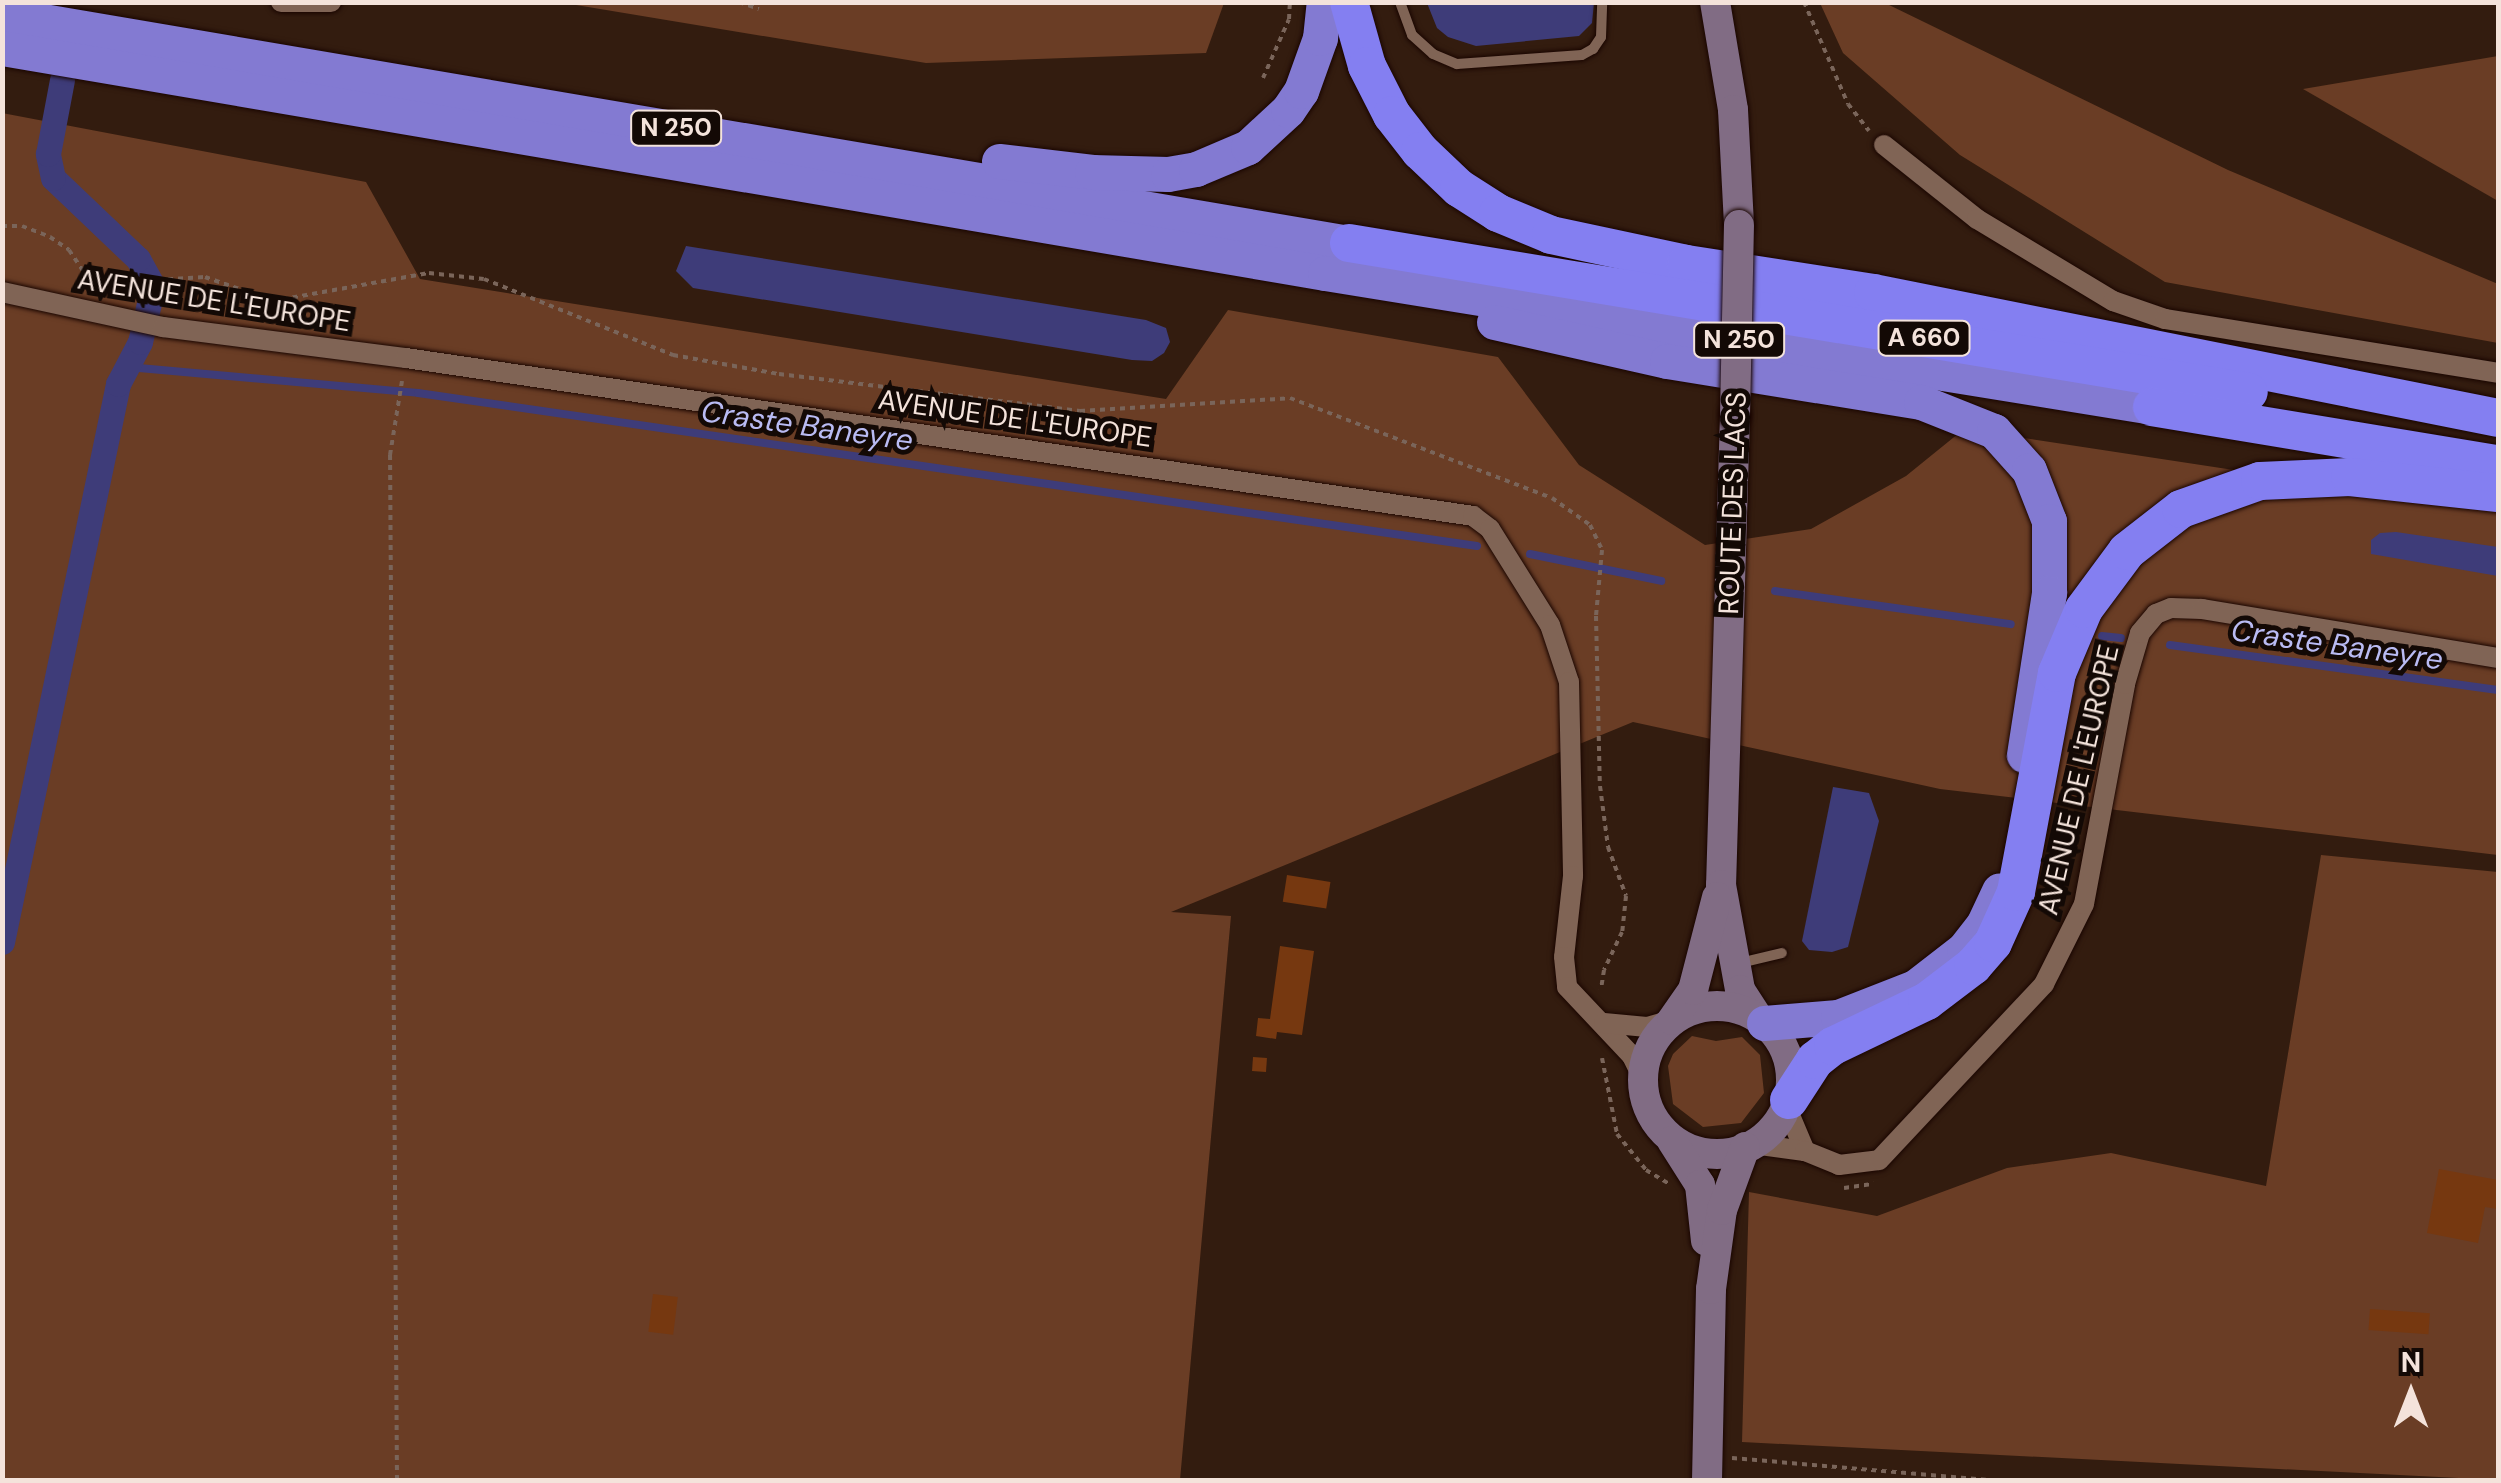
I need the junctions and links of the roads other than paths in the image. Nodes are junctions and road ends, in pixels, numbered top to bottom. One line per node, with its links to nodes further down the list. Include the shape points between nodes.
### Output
1 (282, 2): 2 (street)
2 (331, 2)
3 (1324, 2): 10 (highway, via 1313,64 1288,110 1248,147 1168,174 1038,166)
4 (1349, 2): 17 (highway, via 1367,66 1420,151 1459,188 1551,235)
5 (1400, 2): 6 (lane, via 1412,35 1457,64 1582,55 1601,37)
6 (1602, 2)
7 (1716, 2): 22 (main road, ROUTE DES LACS, bridge, via 1734,110 1739,225)
8 (2, 14): 10 (highway, N 250)
9 (2, 48): 13 (highway, N 250)
10 (539, 103): 12 (highway, N 250)
11 (1884, 145): 15 (street, via 1977,219 2113,301 2165,318)
12 (1350, 243): 18 (highway, A 660)
13 (1325, 273): 16 (highway, N 250); 27 (highway, via 1444,311 1668,361 1950,410 1994,430 2030,470 2049,521 2049,594 2011,836 1984,924 1940,971 1888,1001 1810,1022)
14 (2, 292): 25 (street, AVENUE DE L'EUROPE, via 164,327 1473,516 1515,568 1565,663 1573,876 1564,968 1570,994)
15 (2498, 373)
16 (2152, 407): 19 (highway)
17 (2498, 418)
18 (2498, 433)
19 (2498, 464)
20 (2498, 493): 29 (highway, via 2350,477 2260,481 2181,509 2126,551 2084,609 2057,674 2016,892 1993,942 1926,1001 1832,1046)
21 (2498, 658): 32 (street, AVENUE DE L'EUROPE, via 2202,609 2156,614 2140,633 2125,684 2084,904 2044,984 1878,1160 1839,1165)
22 (1721, 885): 24 (main road, ROUTE DES LACS); 26 (main road, ROUTE DES LACS, via 1693,990)
23 (1782, 953): 24 (lane)
24 (1734, 964): 27 (main road, ROUTE DES LACS, via 1740,990)
25 (1598, 1018): 26 (street, via 1636,1027); 28 (street, AVENUE DE L'EUROPE, via 1632,1056)
26 (1672, 1020): 27 (main road, via 1714,1006); 28 (main road, via 1656,1037)
27 (1761, 1020): 29 (main road, via 1787,1054)
28 (1642, 1079): 30 (main road, via 1646,1100)
29 (1788, 1103): 31 (main road, via 1769,1133); 32 (street)
30 (1669, 1136): 31 (main road, via 1710,1154); 33 (main road, via 1700,1185)
31 (1749, 1146): 32 (street, AVENUE DE L'EUROPE); 33 (main road, via 1722,1210)
32 (1805, 1151)
33 (1711, 1288): 34 (main road)
34 (1707, 1468)

